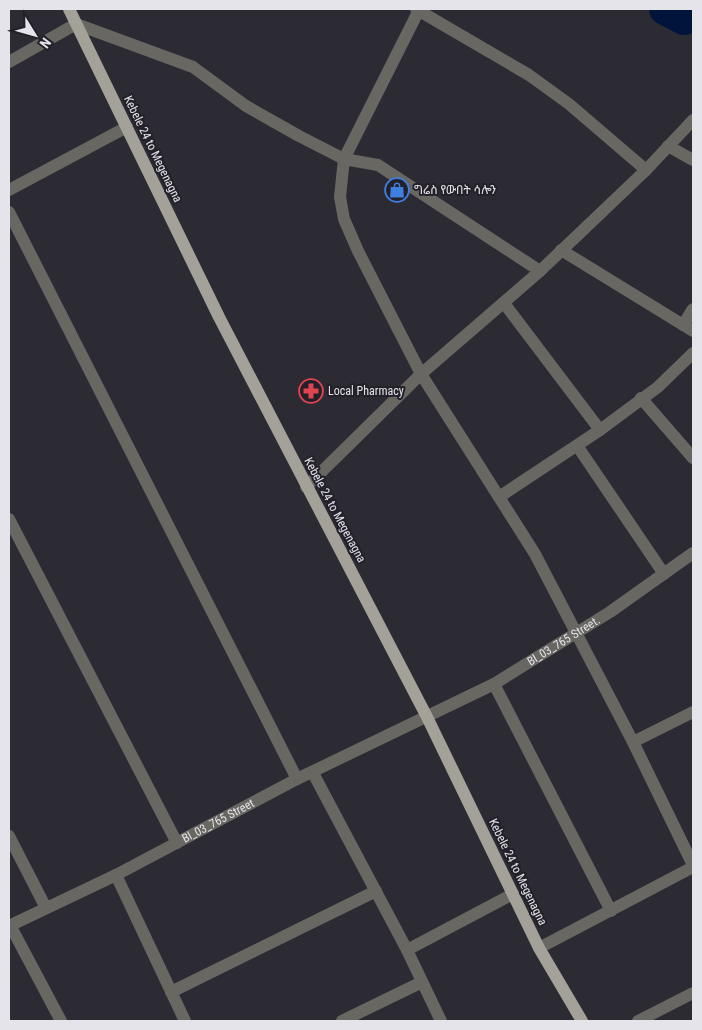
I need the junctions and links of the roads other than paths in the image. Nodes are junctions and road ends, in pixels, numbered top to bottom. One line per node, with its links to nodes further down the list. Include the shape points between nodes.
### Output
1 (69, 9): 3 (main road, Kebele 24 to Megenagna)
2 (418, 10): 8 (street); 10 (street, via 529,75 569,104)
3 (76, 24): 4 (street); 6 (main road, Kebele 24 to Megenagna); 8 (street, via 193,67 246,106)
4 (9, 62)
5 (693, 120): 7 (street)
6 (127, 128): 11 (street); 24 (main road, Kebele 24 to Megenagna)
7 (668, 146): 9 (street); 10 (street)
8 (344, 159): 14 (street, via 378,165); 19 (street, via 340,197 344,219)
9 (693, 160)
10 (646, 170): 13 (street)
11 (9, 190)
12 (9, 212): 36 (street)
13 (561, 250): 14 (street); 17 (street)
14 (540, 271): 15 (street)
15 (504, 303): 19 (street); 21 (street)
16 (693, 309): 17 (street)
17 (688, 328)
18 (693, 353): 20 (street, via 658,387)
19 (421, 374): 24 (street); 25 (street)
20 (641, 398): 21 (street); 23 (street)
21 (600, 430): 22 (street)
22 (578, 447): 25 (street); 28 (street)
23 (693, 458)
24 (306, 487): 32 (main road, Kebele 24 to Megenagna)
25 (499, 497): 29 (street, via 535,554)
26 (9, 520): 38 (street)
27 (693, 553): 28 (street, Bl_03_765 Street.)
28 (664, 574): 29 (street, Bl_03_765 Street.)
29 (576, 634): 30 (street, Bl_03_765 Street.); 34 (street)
30 (494, 684): 32 (street, Bl_03_765 Street.); 44 (street)
31 (690, 714): 33 (street); 34 (street)
32 (427, 717): 35 (street, Bl_03_765 Street); 42 (main road, Kebele 24 to Megenagna)
33 (693, 727)
34 (633, 742): 39 (street)
35 (313, 773): 36 (street, Bl_03_765 Street); 41 (street)
36 (297, 779): 38 (street, Bl_03_765 Street)
37 (9, 836): 43 (street)
38 (177, 843): 40 (street, Bl_03_765 Street)
39 (693, 866): 44 (street)
40 (116, 875): 43 (street, Bl_03_765 Street); 49 (street)
41 (376, 891): 47 (street); 49 (street)
42 (513, 894): 46 (main road, Kebele 24 to Megenagna); 47 (street)
43 (46, 908): 45 (street, Bl_03_765 Street)
44 (611, 911): 46 (street)
45 (10, 926): 51 (street)
46 (539, 948): 55 (main road, Kebele 24 to Megenagna)
47 (407, 950): 48 (street)
48 (422, 982): 53 (street); 54 (street)
49 (171, 992): 52 (street)
50 (693, 993): 56 (street)
51 (61, 1021)
52 (185, 1021)
53 (342, 1021)
54 (441, 1021)
55 (582, 1021)
56 (638, 1021)

